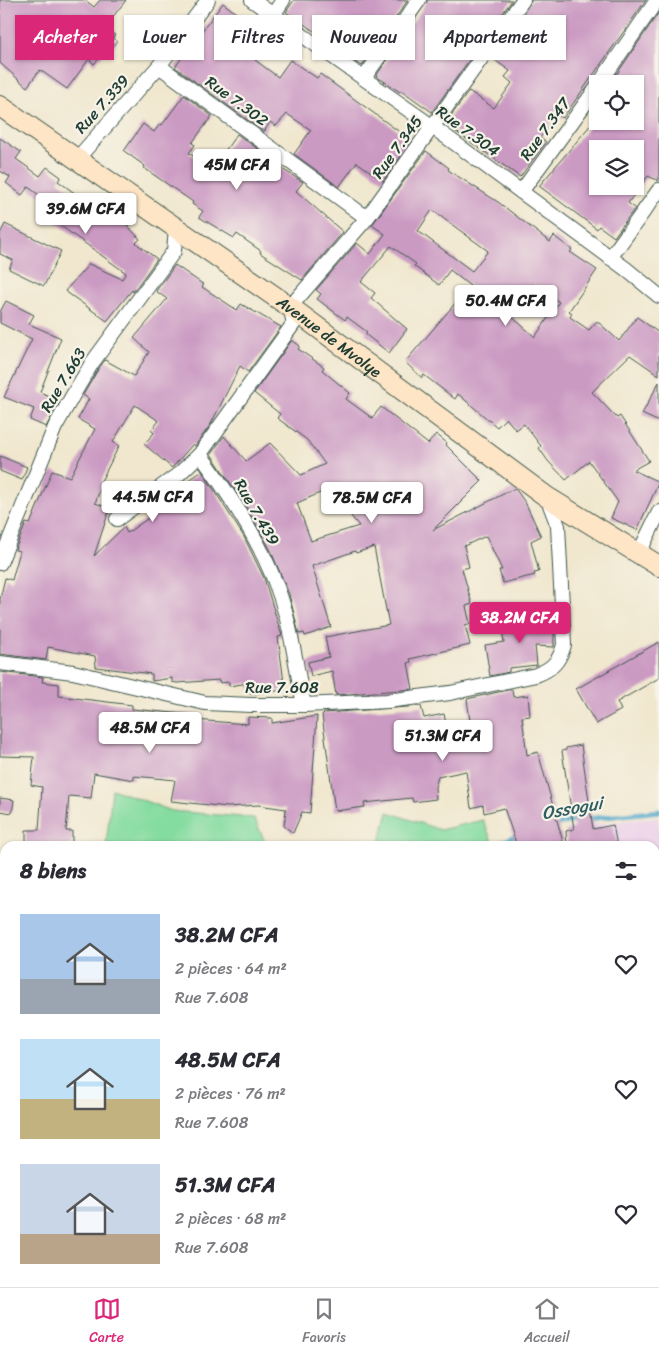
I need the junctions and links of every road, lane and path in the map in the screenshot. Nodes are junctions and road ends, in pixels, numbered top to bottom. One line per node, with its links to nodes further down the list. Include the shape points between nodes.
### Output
1 (208, 0): 9 (street, Rue 7.339)
2 (252, 0): 7 (street, Rue 7.304)
3 (283, 0): 7 (street)
4 (419, 0): 11 (street)
5 (523, 0): 14 (street, Rue 7.345)
6 (657, 0): 10 (street, Rue 7.347)
7 (273, 15)
8 (302, 35): 11 (street, Rue 7.304)
9 (159, 66): 15 (street, Rue 7.339); 18 (street, Rue 7.302)
10 (605, 75)
11 (364, 78): 14 (street, Rue 7.304)
12 (589, 98): 17 (street, Rue 7.347)
13 (0, 106): 15 (main road, Avenue de Mvolye)
14 (433, 127): 17 (street, Rue 7.304); 18 (street, Rue 7.345)
15 (76, 160): 19 (main road, Avenue de Mvolye)
16 (659, 190): 20 (street)
17 (521, 192): 20 (street, Rue 7.304)
18 (367, 218): 22 (street, Rue 7.345)
19 (176, 228): 22 (main road, Avenue de Mvolye); 28 (street, Rue 7.663, via 174,251 92,363 56,427)
20 (610, 258): 21 (street, Rue 7.304)
21 (659, 296)
22 (290, 307): 23 (street, via 294,323); 24 (main road, Avenue de Mvolye)
23 (200, 454): 26 (street, via 179,474); 31 (street, Rue 7.439, via 252,533 274,582 287,618)
24 (547, 498): 27 (main road, Avenue de Mvolye); 31 (street, Rue 7.608, via 558,526 564,645 560,658 550,670 450,693)
25 (659, 512): 27 (street)
26 (117, 519)
27 (638, 555): 29 (main road, Avenue de Mvolye)
28 (0, 563)
29 (659, 566)
30 (0, 663): 31 (street, Rue 7.608, via 73,672 205,702)
31 (304, 705)

